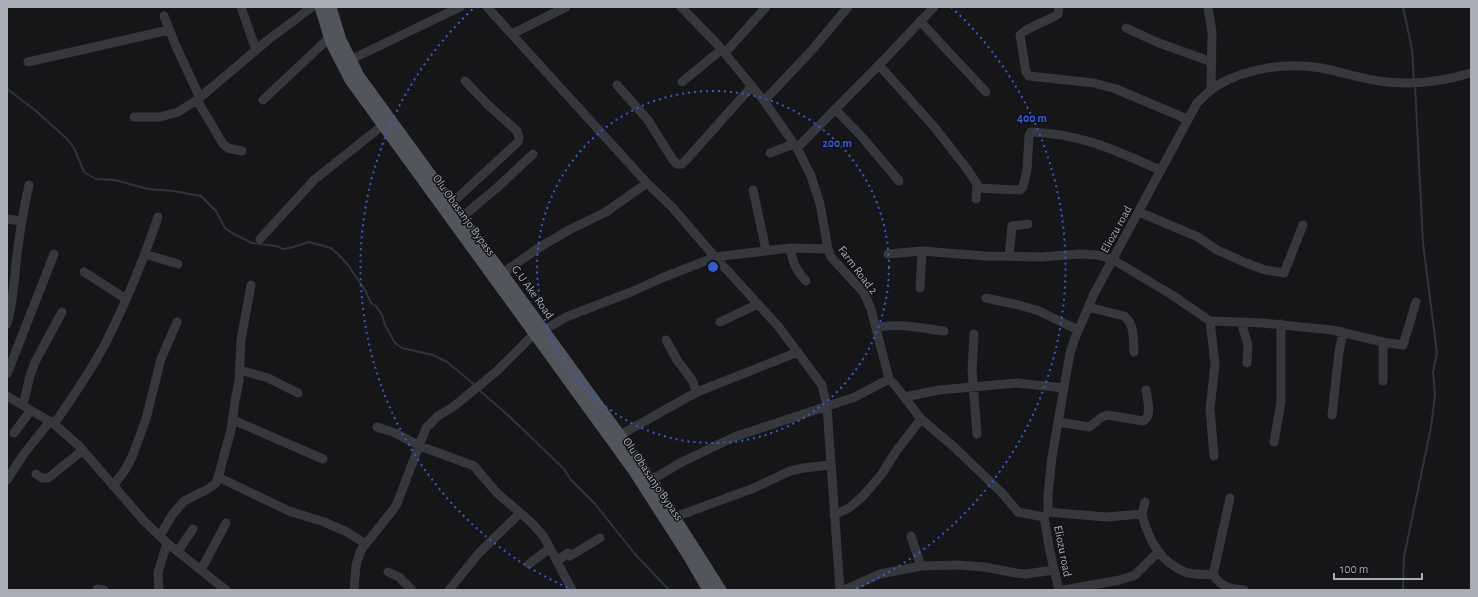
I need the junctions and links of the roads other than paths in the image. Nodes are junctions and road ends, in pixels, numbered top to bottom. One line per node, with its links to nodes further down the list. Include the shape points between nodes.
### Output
1 (241, 7): 20 (street)
2 (312, 7): 20 (street)
3 (320, 7): 19 (main road, Olu Obasanjo Bypass)
4 (331, 7): 22 (main road, G.U Ake Road)
5 (460, 7): 22 (street)
6 (487, 7): 18 (street)
7 (566, 7): 18 (street)
8 (681, 7): 21 (street, Farm Road 2)
9 (766, 7): 21 (street)
10 (848, 7): 35 (street)
11 (934, 7): 15 (street)
12 (1059, 7): 38 (street, via 1058,14 1050,20 1023,31 1020,35 1026,72 1029,76 1094,83 1116,89)
13 (1208, 7): 24 (street, via 1212,32)
14 (164, 16): 17 (street)
15 (920, 21): 25 (street); 32 (street)
16 (1126, 28): 24 (street)
17 (170, 30): 23 (street); 33 (street)
18 (512, 34): 46 (street)
19 (329, 38): 34 (street); 39 (main road, Olu Obasanjo Bypass, via 350,80)
20 (256, 50): 33 (street)
21 (723, 51): 28 (street); 30 (street, Farm Road 2)
22 (350, 60): 51 (main road, G.U Ake Road)
23 (28, 62)
24 (1212, 62): 31 (street)
25 (879, 65): 36 (street); 48 (street, via 936,129 967,169)
26 (1471, 73): 31 (street, Eliozu road, via 1443,80 1386,82 1320,68 1286,66 1243,75)
27 (465, 81): 51 (street, via 517,131 519,138 502,158)
28 (682, 82)
29 (617, 85): 30 (street, via 648,120 677,164 687,160)
30 (752, 86): 35 (street, Farm Road 2)
31 (1211, 90): 38 (street, Eliozu road, via 1197,103)
32 (986, 92)
33 (198, 99): 37 (street, via 178,112 160,117); 41 (street, via 223,144 228,148)
34 (263, 100)
35 (764, 101): 40 (street, Farm Road 2)
36 (835, 109): 40 (street); 45 (street)
37 (134, 117)
38 (1187, 119): 44 (street, Eliozu road)
39 (383, 126): 59 (street, via 314,180); 93 (main road, Olu Obasanjo Bypass)
40 (796, 146): 42 (street); 61 (street, Farm Road 2, via 811,176 820,204)
41 (242, 151)
42 (770, 153)
43 (533, 154): 54 (street, via 500,186)
44 (1160, 170): 48 (street, via 1096,142 1078,137 1031,132 1023,187 1020,190); 52 (street, Eliozu road)
45 (899, 181)
46 (647, 183): 68 (street, via 672,207); 72 (street, via 606,212 563,233)
47 (29, 185): 56 (street)
48 (977, 188): 50 (street)
49 (753, 190): 62 (street)
50 (976, 199)
51 (452, 203): 54 (main road, G.U Ake Road)
52 (1139, 212): 58 (street, via 1198,237 1217,250 1246,263 1284,273); 69 (street, Eliozu road)
53 (158, 217): 65 (street)
54 (462, 217): 72 (main road, G.U Ake Road)
55 (7, 219): 56 (street)
56 (21, 221): 73 (street)
57 (1028, 224): 67 (street, via 1012,226)
58 (1302, 225)
59 (260, 239)
60 (790, 248): 61 (street); 62 (street); 74 (street, via 792,262)
61 (828, 249): 90 (street, Farm Road 2, via 864,293)
62 (766, 250): 68 (street)
63 (922, 251): 66 (street); 67 (street); 76 (street)
64 (54, 254): 102 (street)
65 (145, 254): 70 (street); 78 (street)
66 (888, 254)
67 (1009, 256): 69 (street, via 1097,254)
68 (715, 258): 80 (street); 93 (street, via 566,317)
69 (1112, 259): 82 (street, Eliozu road); 84 (street)
70 (178, 264)
71 (84, 272): 78 (street)
72 (503, 273): 93 (main road, G.U Ake Road)
73 (11, 276): 81 (street)
74 (806, 281)
75 (251, 285): 101 (street, via 241,340)
76 (920, 288)
77 (986, 298): 91 (street, via 1039,311)
78 (126, 299): 117 (street, via 89,372)
79 (1416, 302): 97 (street, via 1403,345)
80 (758, 304): 86 (street); 98 (street)
81 (10, 307): 88 (street)
82 (1088, 307): 91 (street, Eliozu road); 99 (street, via 1129,319)
83 (62, 312): 112 (street, via 32,369)
84 (1210, 320): 87 (street); 126 (street, via 1215,364 1210,409)
85 (177, 322): 133 (street, via 161,359 135,451)
86 (720, 322)
87 (1241, 322): 89 (street); 100 (street, via 1248,345)
88 (7, 324)
89 (1281, 324): 94 (street); 123 (street, via 1281,402)
90 (877, 328): 92 (street, via 885,325); 103 (street, Farm Road 2)
91 (1078, 330): 106 (street, Eliozu road, via 1070,353)
92 (944, 331)
93 (539, 332): 122 (main road, G.U Ake Road); 124 (street, via 497,371 438,416 426,428); 164 (main road, Olu Obasanjo Bypass, via 633,470)
94 (1343, 332): 97 (street); 114 (street)
95 (974, 334): 105 (street)
96 (666, 340): 108 (street)
97 (1383, 342): 104 (street)
98 (798, 352): 108 (street); 113 (street, via 822,384)
99 (1134, 352)
100 (1247, 363)
101 (240, 370): 109 (street, via 268,378); 116 (street)
102 (7, 374)
103 (889, 379): 111 (street, Farm Road 2); 113 (street, via 855,397)
104 (1384, 381)
105 (973, 387): 106 (street, via 1017,383); 111 (street, via 939,390); 121 (street)
106 (1064, 388): 118 (street, Eliozu road)
107 (1146, 390): 118 (street, via 1149,415 1143,421 1108,416 1102,417 1089,427)
108 (697, 392): 122 (street)
109 (298, 393)
110 (7, 396): 112 (street)
111 (905, 398): 115 (street, Farm Road 2)
112 (27, 407): 117 (street); 120 (street)
113 (827, 407): 128 (street); 132 (street, via 734,437)
114 (1332, 415)
115 (921, 419): 138 (street, via 864,496 849,508); 139 (street, Farm Road 2, via 953,446 1018,512)
116 (233, 420): 127 (street); 130 (street)
117 (52, 422): 125 (street); 131 (street, via 23,455)
118 (1058, 422): 139 (street, Eliozu road)
119 (377, 427): 124 (street)
120 (14, 433)
121 (977, 434)
122 (620, 435): 132 (main road, G.U Ake Road)
123 (1274, 442)
124 (420, 446): 136 (street, via 474,466 497,493); 147 (street, via 396,506)
125 (83, 450): 129 (street, via 48,478); 133 (street)
126 (1214, 456)
127 (323, 459)
128 (831, 466): 138 (street); 140 (street, via 790,471 754,488)
129 (36, 474)
130 (218, 477): 143 (street, via 216,483 208,489 184,501); 147 (street, via 288,511 331,525)
131 (7, 480)
132 (651, 480): 140 (main road, G.U Ake Road)
133 (113, 486): 143 (street, via 144,522)
134 (1230, 498): 157 (street)
135 (1145, 502): 137 (street)
136 (520, 513): 148 (street, via 532,523); 162 (street, via 479,553)
137 (1142, 514): 139 (street, Farm Road 2, via 1106,517); 150 (street)
138 (834, 515): 166 (street)
139 (1046, 515): 155 (street, Eliozu road)
140 (675, 517): 165 (main road, G.U Ake Road)
141 (226, 523): 154 (street)
142 (193, 529): 149 (street)
143 (160, 536): 146 (street)
144 (910, 536): 153 (street)
145 (600, 538): 151 (street)
146 (167, 543): 149 (street); 158 (street, via 158,573)
147 (366, 544): 160 (street, via 356,565)
148 (550, 548): 151 (street); 152 (street)
149 (178, 551): 154 (street)
150 (1158, 552): 157 (street, via 1174,566 1186,572); 169 (street, via 1135,575)
151 (557, 561): 163 (street)
152 (529, 564)
153 (921, 566): 155 (street, via 958,565 1026,574); 167 (street, via 880,574)
154 (201, 570): 159 (street)
155 (1054, 570): 168 (street, Eliozu road)
156 (388, 572): 161 (street, via 399,577)
157 (1213, 574): 170 (street, via 1219,583)
158 (159, 590)
159 (226, 590)
160 (354, 590)
161 (412, 590)
162 (449, 590)
163 (572, 590)
164 (708, 590)
165 (721, 590)
166 (840, 590)
167 (844, 590)
168 (1059, 590)
169 (1064, 590)
170 (1244, 590)

